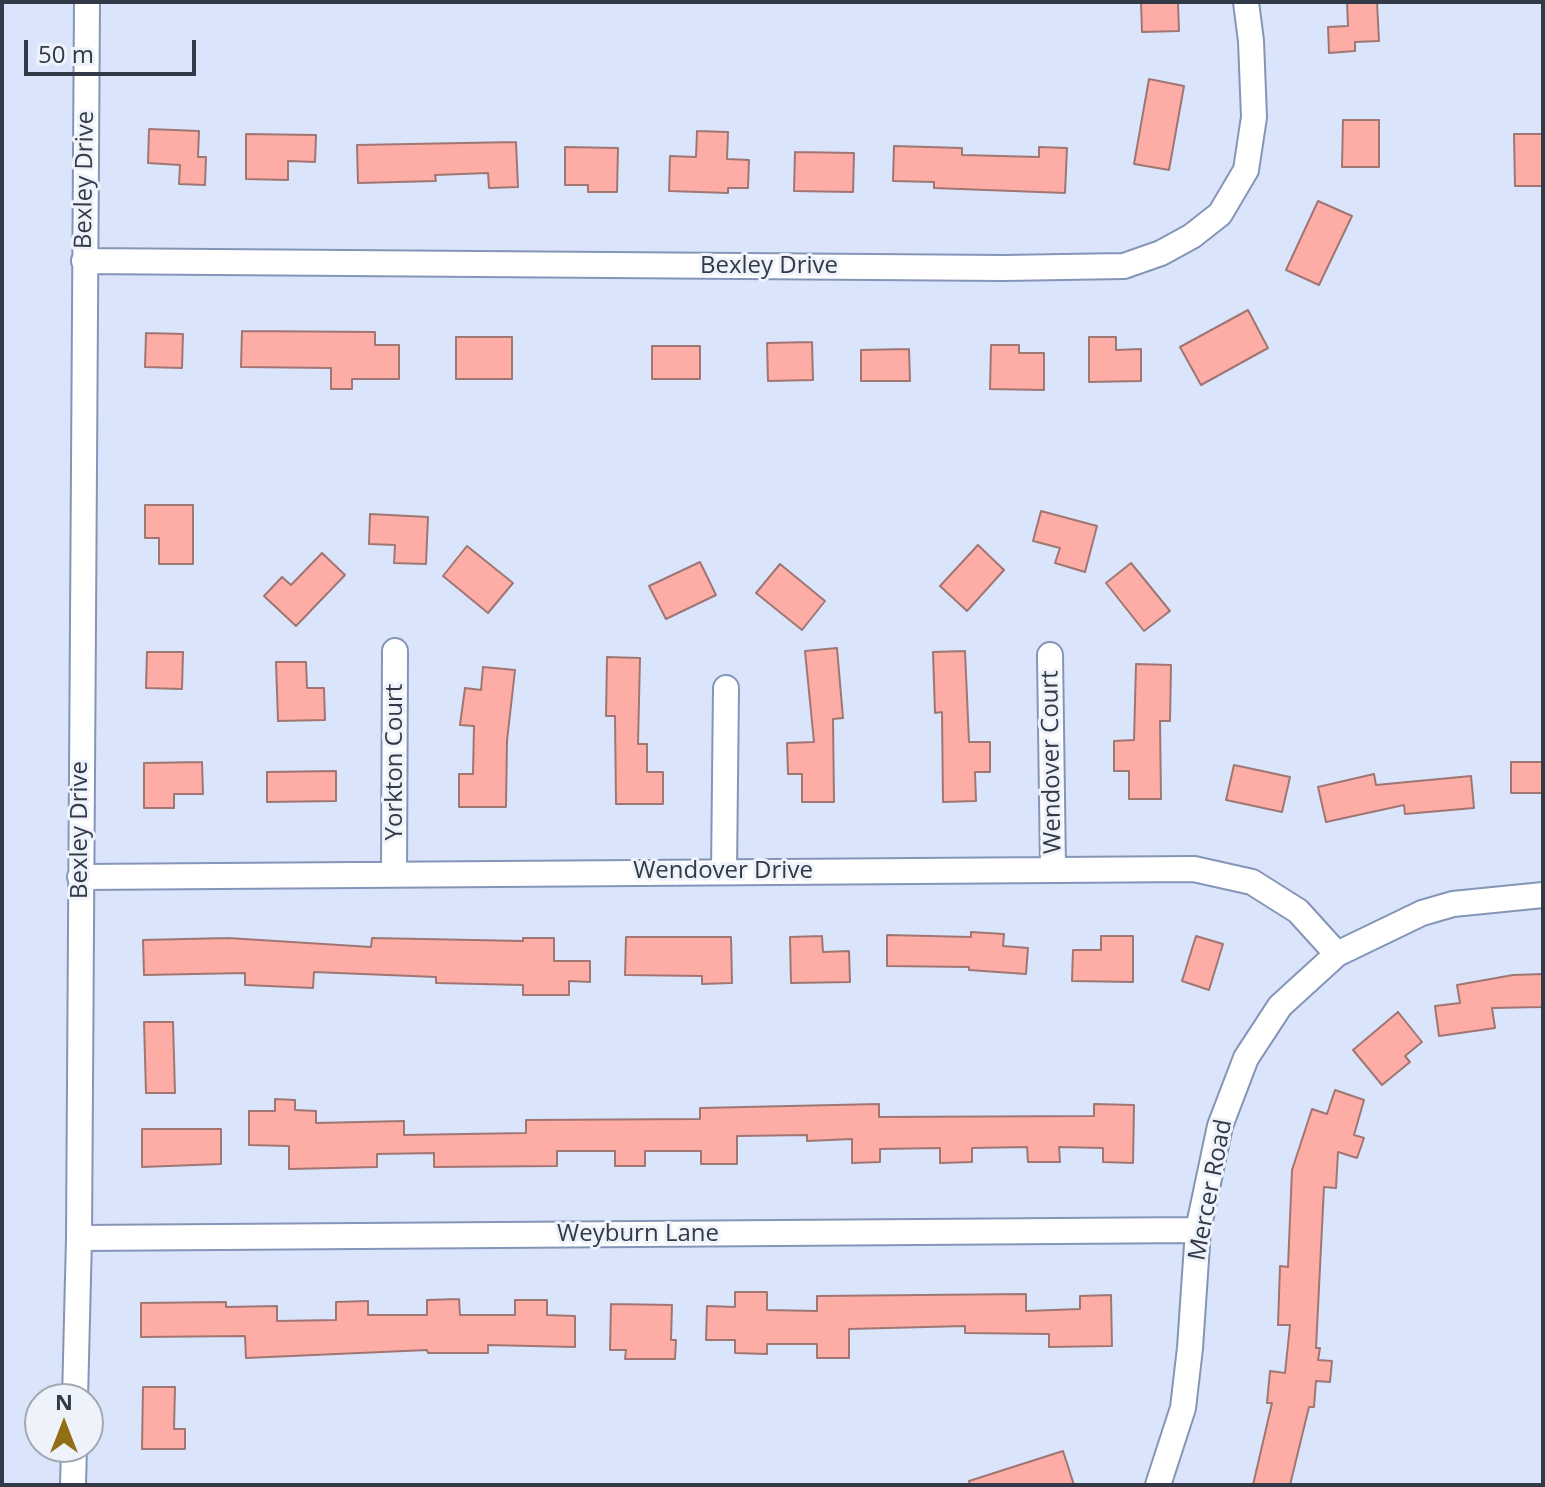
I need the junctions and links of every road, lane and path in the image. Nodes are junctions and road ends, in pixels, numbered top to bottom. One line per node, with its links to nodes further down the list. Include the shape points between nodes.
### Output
1 (87, 2): 3 (street, Bexley Drive)
2 (1246, 2): 3 (street, Bexley Drive, via 1254,117 1246,170 1220,214 1161,253 1124,266)
3 (84, 261): 10 (street, Bexley Drive)
4 (395, 651): 9 (street, Yorkton Court)
5 (1050, 655): 7 (street, Wendover Court)
6 (726, 688): 8 (street)
7 (1053, 869): 8 (street, Wendover Drive); 12 (street, Wendover Drive, via 1194,869 1252,882 1298,911)
8 (724, 872): 9 (street, Wendover Drive)
9 (394, 874): 10 (street, Wendover Drive)
10 (80, 877): 14 (street, Bexley Drive)
11 (1543, 895): 12 (street, Mercer Road, via 1453,904 1422,913)
12 (1337, 954): 13 (street, Mercer Road, via 1280,1006 1246,1058 1220,1126)
13 (1198, 1230): 14 (street, Weyburn Lane); 18 (street, Mercer Road, via 1183,1408)
14 (79, 1238): 15 (street, Bexley Drive)
15 (75, 1383)
16 (74, 1463): 17 (street)
17 (73, 1485)
18 (1158, 1485)

